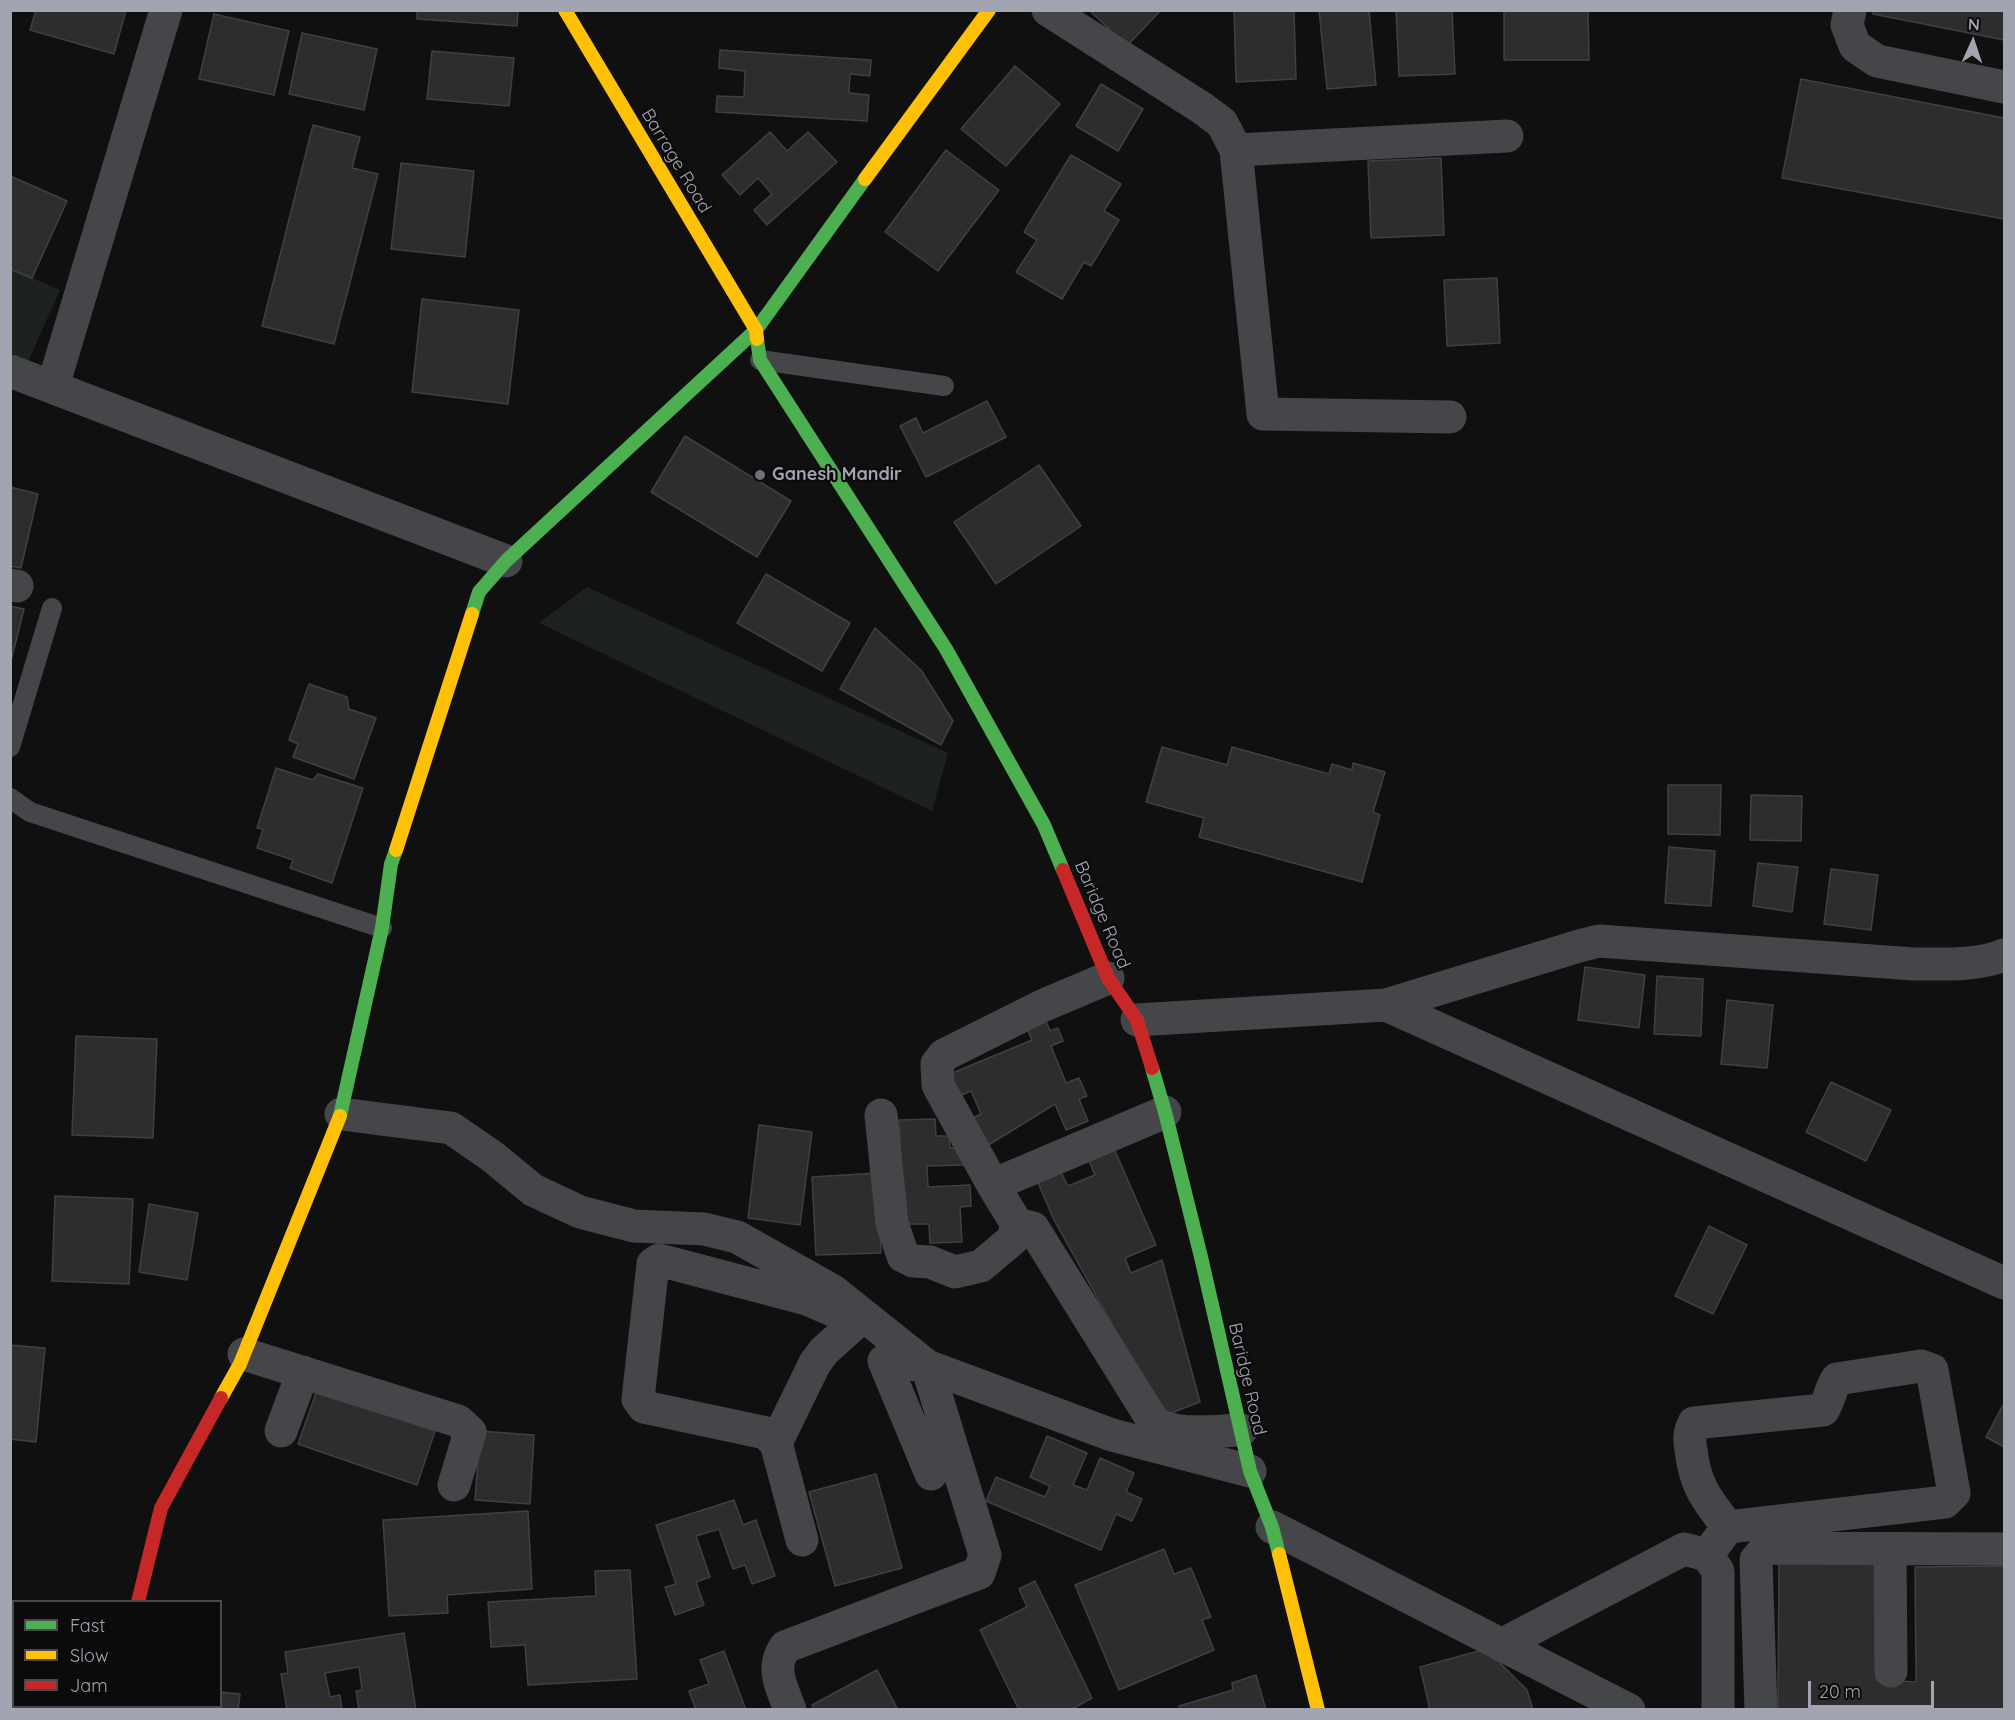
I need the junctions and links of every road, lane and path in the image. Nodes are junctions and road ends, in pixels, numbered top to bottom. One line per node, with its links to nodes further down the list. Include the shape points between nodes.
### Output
1 (166, 10): 12 (street)
2 (565, 10): 9 (street, Barrage Road)
3 (989, 10): 9 (street)
4 (1048, 10): 8 (street, via 1202,108 1222,123)
5 (1850, 10): 6 (street, via 1847,25 1855,46 1877,61)
6 (2004, 87)
7 (1507, 135): 8 (street)
8 (1236, 150): 14 (street, via 1263,414)
9 (756, 330): 10 (street, Baridge Road); 15 (street)
10 (760, 360): 13 (lane); 21 (street, Baridge Road, via 946,649 1044,825)
11 (10, 371): 12 (street)
12 (53, 386): 15 (street)
13 (944, 386)
14 (1450, 417)
15 (506, 561): 19 (street, via 479,592 391,864)
16 (52, 608): 17 (lane)
17 (10, 747)
18 (10, 798): 19 (lane, via 30,812)
19 (382, 928): 25 (street)
20 (2004, 955): 22 (street, via 1953,964 1914,964 1599,941)
21 (1108, 978): 23 (street, Baridge Road); 27 (street, via 944,1055 937,1064 938,1085)
22 (1386, 1005): 23 (street); 31 (street)
23 (1137, 1020): 24 (street, Baridge Road)
24 (1165, 1112): 27 (street); 37 (street, Baridge Road)
25 (342, 1114): 29 (street, via 451,1128 533,1190 580,1212 634,1226); 33 (street)
26 (881, 1115): 28 (street, via 892,1222 903,1256 955,1272 981,1266 1013,1239)
27 (993, 1185): 28 (street)
28 (1017, 1224): 37 (street, via 1033,1228 1155,1424 1181,1431)
29 (674, 1228): 30 (street); 35 (street, via 704,1229 737,1237 833,1291)
30 (669, 1263): 32 (street, via 807,1299 832,1308); 39 (street, via 659,1260 653,1264 638,1399 645,1407 766,1432)
31 (2004, 1283)
32 (853, 1325): 34 (street, via 870,1340); 39 (street, via 815,1363)
33 (244, 1354): 36 (street); 49 (street, via 161,1508)
34 (884, 1361): 35 (street); 41 (street)
35 (927, 1366): 40 (street, via 1112,1435); 52 (street, via 985,1555 979,1573 785,1647 778,1658 778,1677)
36 (303, 1372): 38 (street); 42 (street, via 458,1420 470,1432)
37 (1241, 1430): 40 (street, Baridge Road)
38 (281, 1431)
39 (776, 1443): 45 (street)
40 (1250, 1471): 43 (street, Baridge Road)
41 (932, 1474)
42 (454, 1485)
43 (1272, 1527): 50 (street); 53 (street, Baridge Road)
44 (1728, 1527): 44 (street, via 1945,1502 1954,1493 1932,1370 1921,1366 1836,1378 1823,1410 1694,1423 1689,1433 1693,1472 1705,1497); 48 (street)
45 (802, 1539)
46 (1890, 1549): 47 (street); 51 (street); 56 (street, via 1766,1548 1756,1560)
47 (2004, 1549)
48 (1707, 1555): 50 (street, via 1684,1549); 55 (street, via 1718,1571)
49 (138, 1600)
50 (1501, 1645): 54 (street)
51 (1891, 1671)
52 (790, 1710)
53 (1318, 1710)
54 (1629, 1710)
55 (1718, 1710)
56 (1761, 1710)

